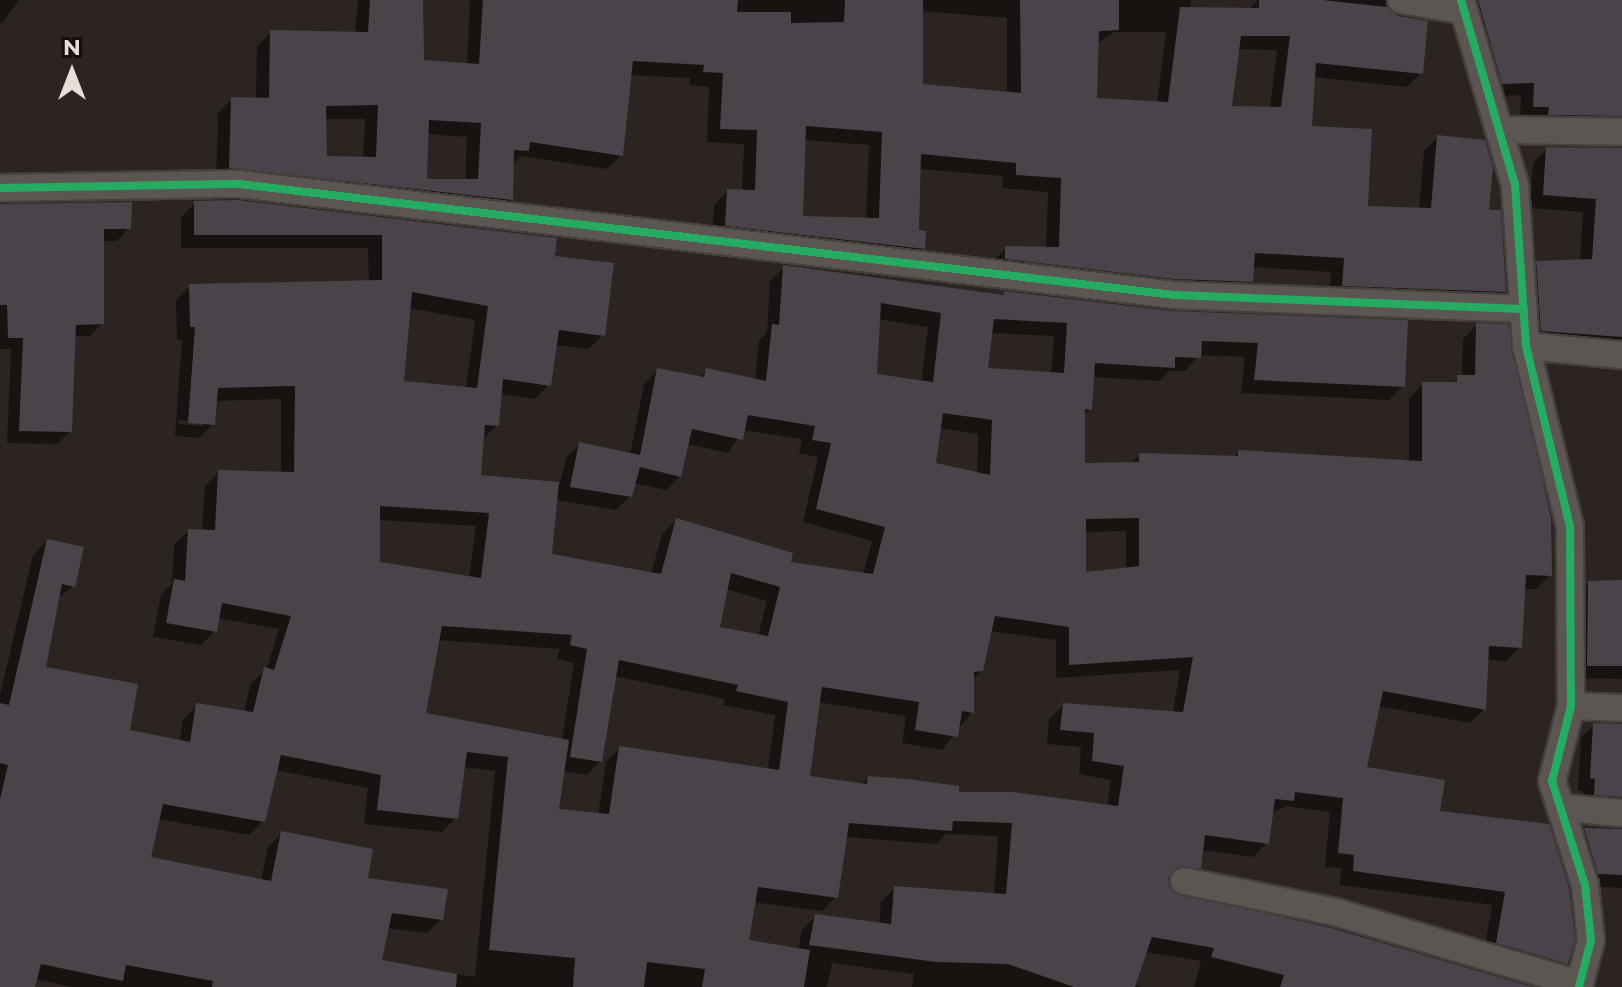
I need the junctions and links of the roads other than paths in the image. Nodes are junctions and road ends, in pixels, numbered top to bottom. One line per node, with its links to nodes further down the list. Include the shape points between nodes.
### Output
1 (1401, 0): 2 (street)
2 (1461, 5): 3 (street)
3 (1501, 130): 4 (street); 6 (street, via 1515,185)
4 (1622, 132)
5 (0, 188): 6 (street, via 239,184 1174,295)
6 (1524, 309): 7 (street)
7 (1526, 346): 8 (street); 9 (street, via 1570,527)
8 (1622, 355)
9 (1571, 706): 10 (street); 11 (street, via 1552,781)
10 (1622, 708)
11 (1564, 808): 12 (street); 14 (street, via 1585,885 1591,940)
12 (1622, 813)
13 (1184, 881): 14 (street, via 1335,912)
14 (1580, 986)

